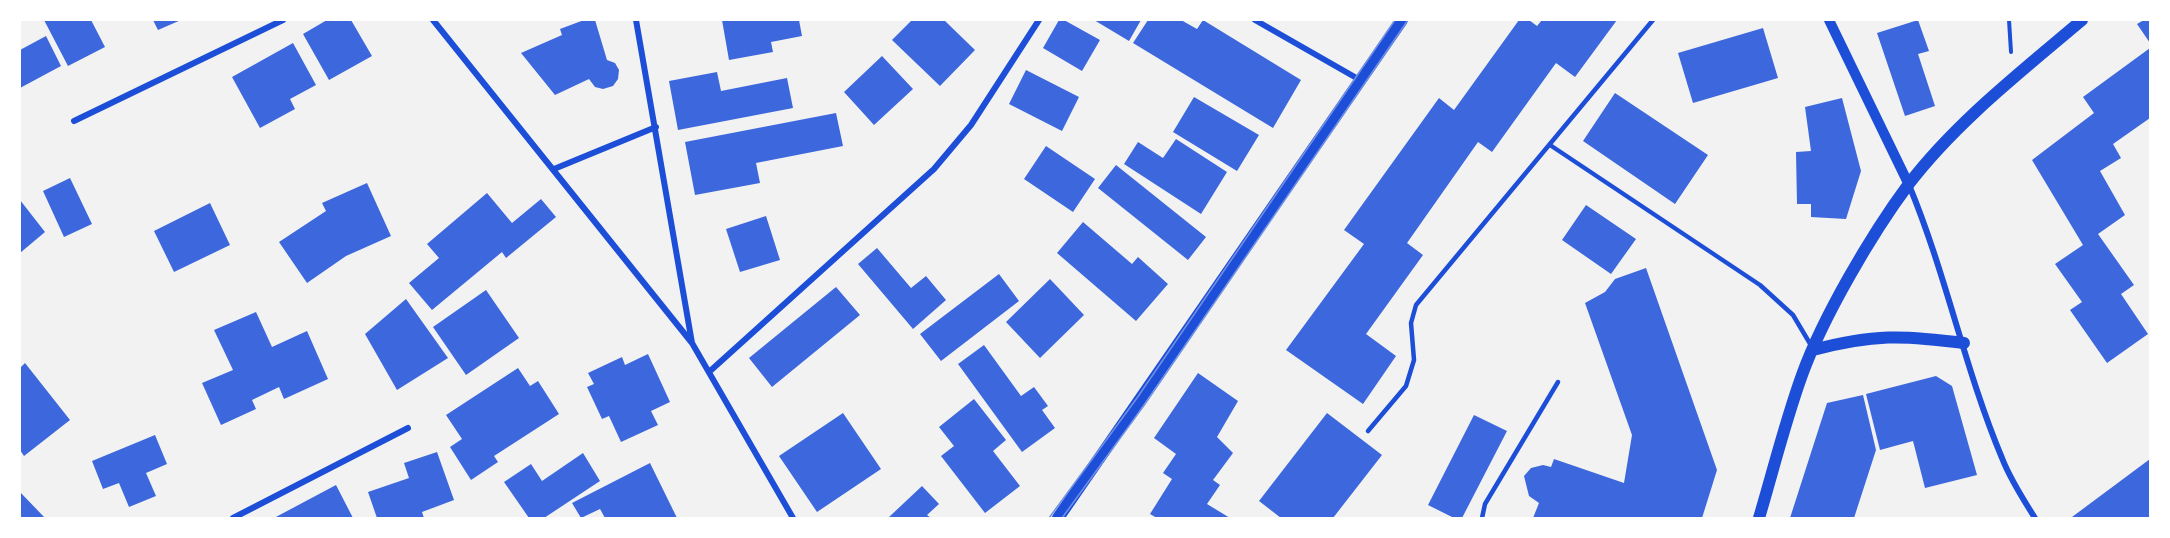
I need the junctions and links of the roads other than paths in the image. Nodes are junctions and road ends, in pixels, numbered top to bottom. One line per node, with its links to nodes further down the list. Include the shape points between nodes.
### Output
1 (283, 20): 11 (street)
2 (433, 20): 14 (street)
3 (636, 20): 12 (street)
4 (1039, 20): 19 (street, via 971,125 934,169)
5 (1256, 20): 10 (street)
6 (1402, 20): 10 (main road)
7 (1653, 20): 13 (lane)
8 (1829, 20): 15 (street)
9 (2082, 20): 15 (main road, via 1971,118)
10 (1361, 80): 25 (main road)
11 (74, 120)
12 (656, 127): 14 (street); 16 (street)
13 (1550, 145): 18 (lane, via 1760,285 1792,315); 22 (lane, via 1416,305 1411,323 1414,360 1406,386)
14 (554, 169): 16 (street)
15 (1909, 185): 17 (street, via 1938,259); 18 (main road, via 1839,298)
16 (692, 343): 19 (street)
17 (1964, 343): 18 (main road, via 1883,336); 28 (street, via 2003,461)
18 (1813, 350): 27 (main road, via 1802,374)
19 (710, 372): 24 (street)
20 (1558, 382): 26 (lane, via 1485,504)
21 (408, 428): 23 (street)
22 (1368, 431)
23 (233, 519)
24 (793, 519)
25 (1058, 519)
26 (1482, 519)
27 (1759, 519)
28 (2035, 519)

